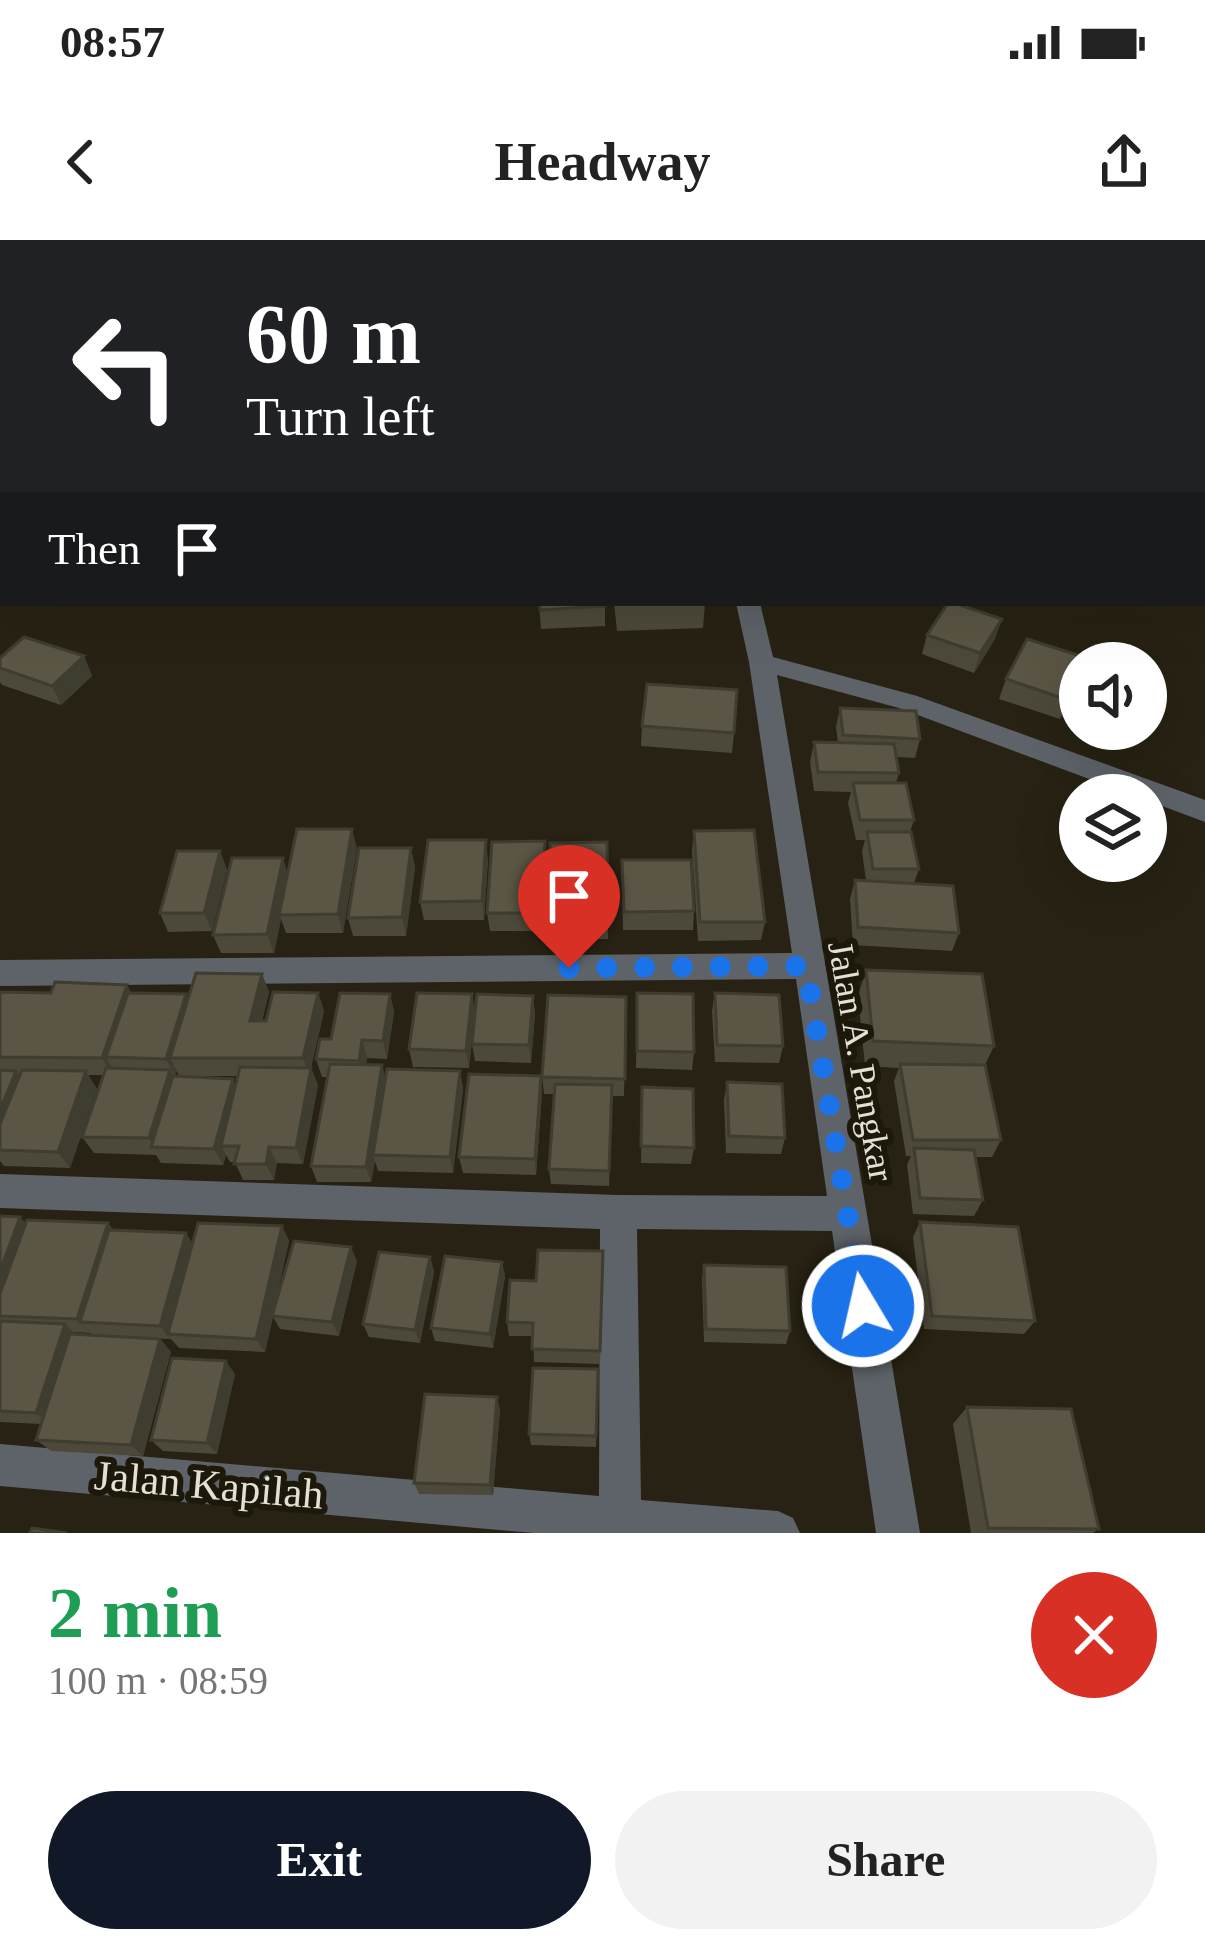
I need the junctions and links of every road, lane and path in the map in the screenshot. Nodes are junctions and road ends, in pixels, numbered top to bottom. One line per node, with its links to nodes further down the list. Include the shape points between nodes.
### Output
1 (749, 606): 2 (street, Jalan A. Pangkar)
2 (762, 662): 3 (street, via 908,702); 4 (street, Jalan A. Pangkar)
3 (1205, 811)
4 (806, 966): 5 (street); 8 (street, Jalan A. Pangkar)
5 (0, 973)
6 (0, 1191): 7 (street)
7 (618, 1212): 8 (street); 10 (street)
8 (848, 1214): 12 (street, Jalan A. Pangkar)
9 (0, 1465): 10 (street, Jalan Kapilah)
10 (620, 1527): 11 (street, Jalan Kapilah)
11 (778, 1533)
12 (898, 1533)

